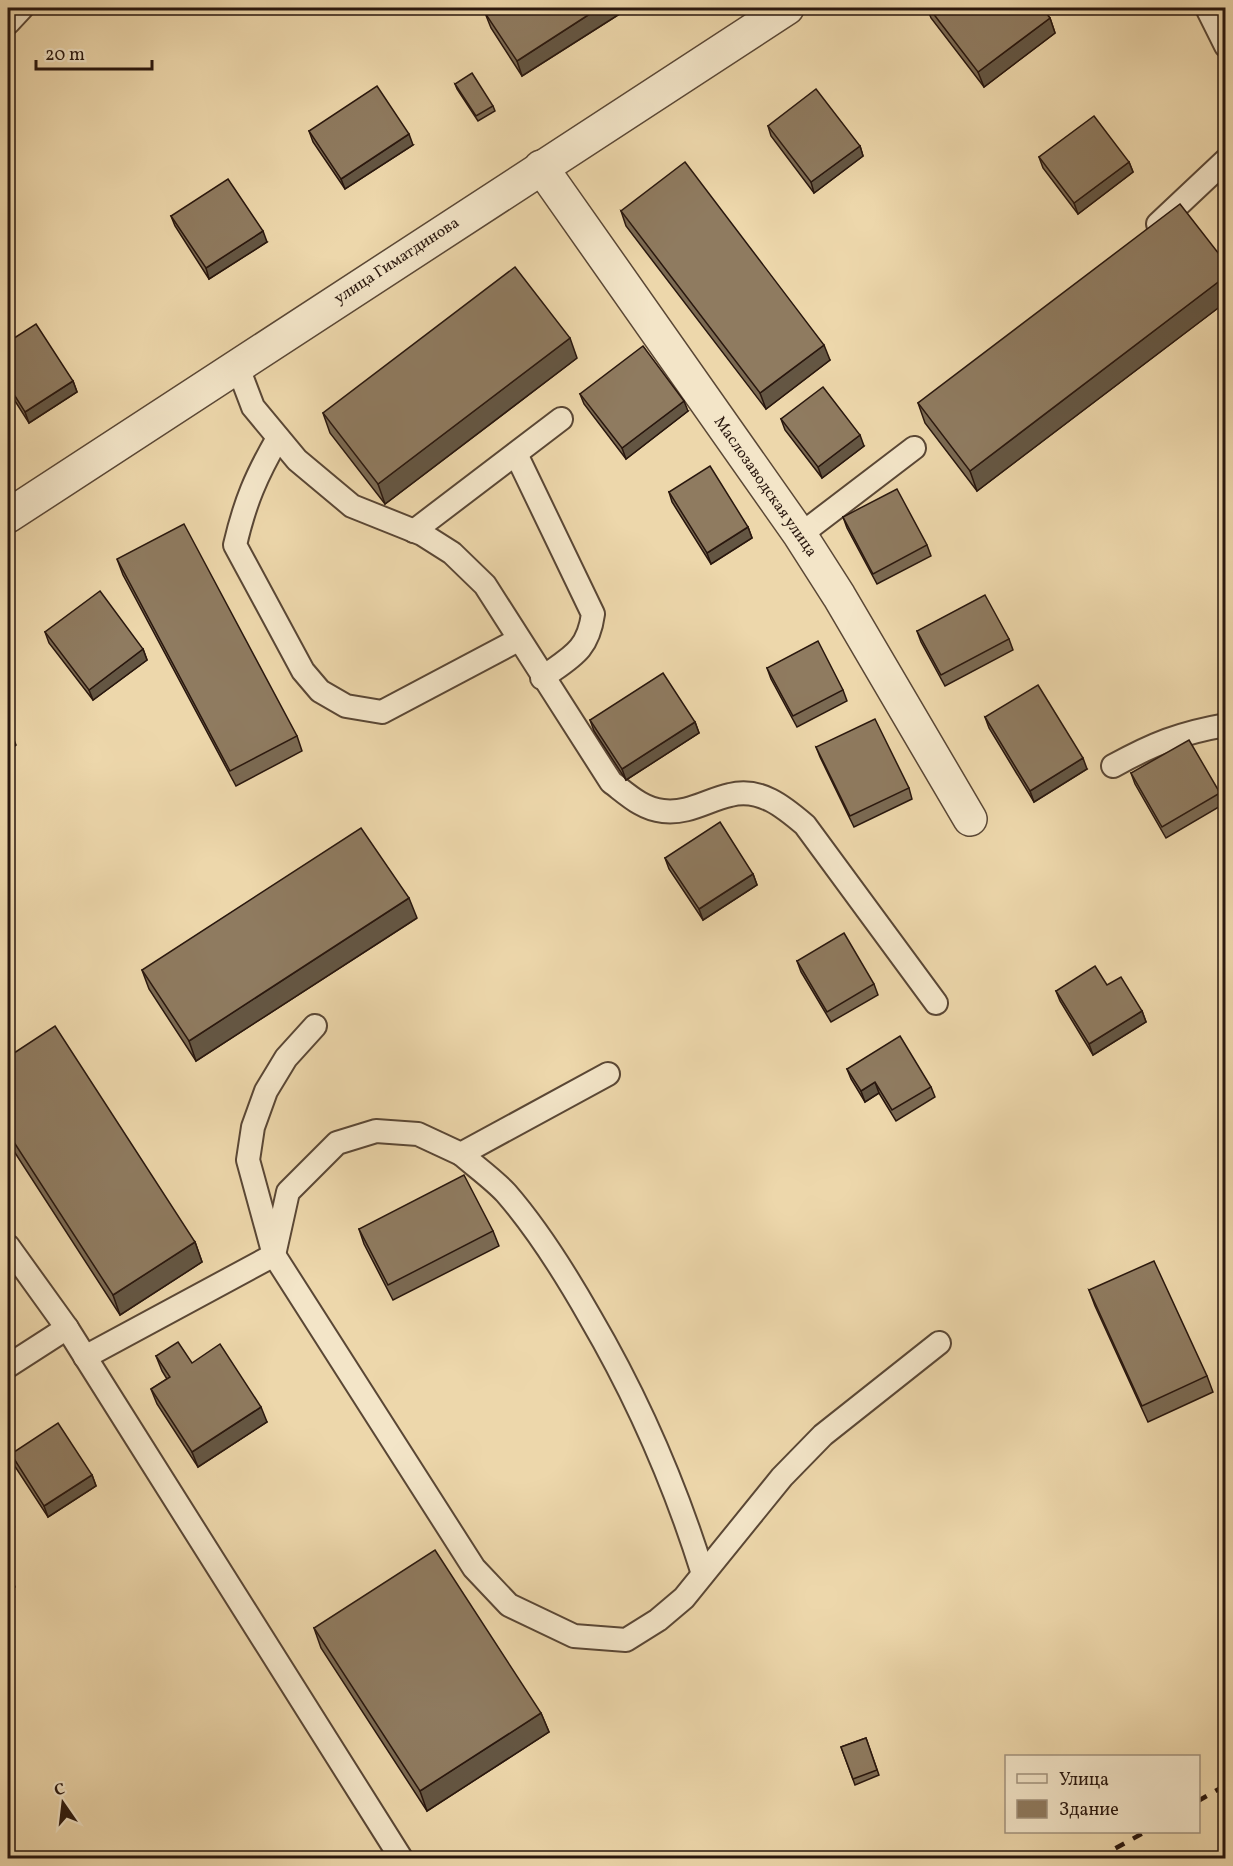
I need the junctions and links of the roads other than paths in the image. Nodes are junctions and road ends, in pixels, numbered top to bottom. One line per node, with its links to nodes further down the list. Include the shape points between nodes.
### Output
1 (22, 8): 4 (lane)
2 (787, 8): 7 (street, улица Гиматдинова)
3 (1207, 8): 5 (lane)
4 (8, 23)
5 (1226, 46)
6 (1226, 160): 8 (lane, via 1168,217)
7 (541, 167): 9 (street, улица Гиматдинова); 16 (street, Маслозаводская улица)
8 (1136, 241)
9 (237, 365): 11 (lane, via 253,407); 14 (street, улица Гиматдинова)
10 (561, 420): 13 (lane)
11 (278, 438): 15 (lane, via 297,460 352,506); 17 (lane, via 255,476 235,545 303,671 321,691 346,706 382,712)
12 (914, 448): 16 (lane)
13 (516, 454): 15 (lane); 18 (lane, via 593,614 590,633 580,650)
14 (16, 504)
15 (414, 531): 17 (lane, via 452,554 485,585)
16 (800, 535): 21 (street, Маслозаводская улица)
17 (518, 640): 18 (lane)
18 (542, 678): 22 (lane, via 611,782 642,805 663,811 694,809 732,794 758,795 780,804 805,825)
19 (1226, 725): 20 (lane, via 1155,743)
20 (1113, 766)
21 (970, 819)
22 (936, 1003)
23 (315, 1026): 27 (lane, via 286,1058 266,1090 253,1127 248,1160)
24 (608, 1074): 25 (lane)
25 (461, 1154): 27 (lane, via 418,1134 376,1131 337,1143 288,1192); 32 (lane, via 504,1191 552,1252 601,1336 646,1420 687,1521)
26 (8, 1246): 28 (lane)
27 (274, 1255): 30 (lane); 32 (lane, via 474,1568 509,1605 574,1636 626,1640 684,1598)
28 (67, 1328): 30 (lane); 31 (lane)
29 (939, 1343): 32 (lane, via 823,1435 782,1477)
30 (85, 1357): 33 (lane)
31 (8, 1366)
32 (703, 1574)
33 (400, 1858)

